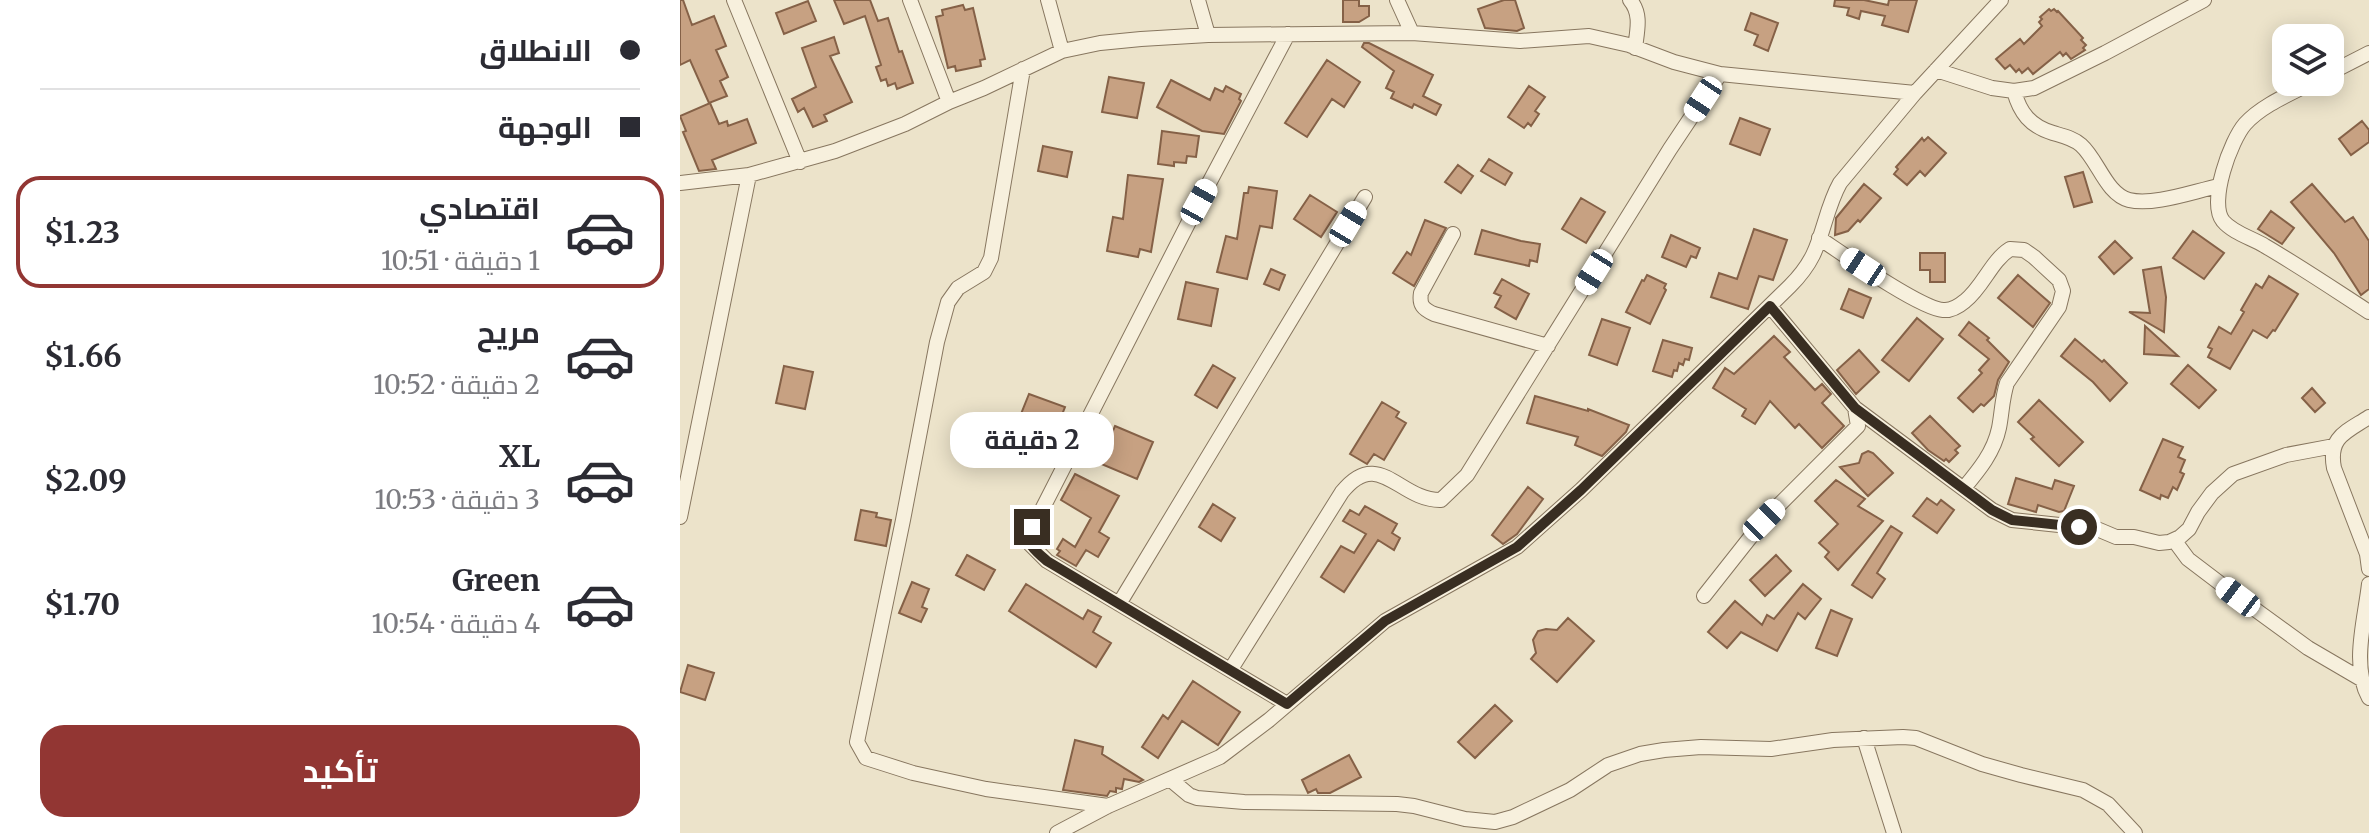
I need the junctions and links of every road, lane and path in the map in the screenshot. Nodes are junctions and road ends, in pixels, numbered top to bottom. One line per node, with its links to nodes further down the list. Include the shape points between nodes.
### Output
1 (734, 0): 23 (street)
2 (910, 0): 22 (street)
3 (1048, 0): 13 (street)
4 (1198, 0): 11 (street)
5 (1397, 0): 9 (street)
6 (1630, 0): 12 (street, via 1638,12)
7 (2001, 0): 17 (street)
8 (2204, 0): 19 (street, via 2054,79)
9 (1412, 33): 10 (street); 12 (street, via 1520,41 1589,36)
10 (1288, 34): 11 (street); 42 (street, via 1028,537 1047,561)
11 (1208, 35): 13 (street)
12 (1635, 48): 18 (street)
13 (1062, 51): 16 (street)
14 (2369, 53): 15 (street)
15 (2344, 66)
16 (1023, 69): 22 (street); 49 (street, via 991,258 984,272 952,294 937,342 857,742 866,758 913,773)
17 (1936, 70): 19 (street); 20 (street)
18 (1720, 74): 20 (street); 32 (street)
19 (2014, 91): 26 (street, via 2028,119 2080,144 2124,199 2168,198)
20 (1915, 93): 29 (street, via 1840,183)
21 (2286, 96): 26 (street, via 2245,124)
22 (949, 102): 23 (street, via 893,129)
23 (800, 162): 24 (street)
24 (749, 175): 25 (street); 37 (street)
25 (680, 183)
26 (2219, 186): 31 (street, via 2217,203 2224,222)
27 (1365, 197): 42 (street)
28 (1453, 234): 32 (street, via 1421,293 1423,308)
29 (1819, 238): 30 (street, via 1806,268); 36 (street, via 1942,310 1967,300 2010,249 2024,250 2059,280 2059,307 2007,383 1992,448)
30 (1770, 306): 33 (street); 46 (street, via 1517,547 1385,621)
31 (2369, 312)
32 (1548, 346): 43 (street, via 1467,475 1446,497 1426,498 1378,474 1352,480)
33 (1855, 408): 36 (street); 41 (street, via 1858,426 1764,520)
34 (2369, 417): 35 (street)
35 (2334, 446): 38 (street, via 2286,455 2233,474); 39 (street, via 2334,468)
36 (1964, 488): 38 (street, via 2012,520 2097,529 2159,543)
37 (680, 517)
38 (2174, 540): 44 (street, via 2188,559 2238,597)
39 (2369, 569)
40 (2369, 584): 44 (street)
41 (1704, 596)
42 (1119, 604): 43 (street)
43 (1231, 669): 46 (street)
44 (2361, 679): 45 (street)
45 (2369, 698)
46 (1287, 704): 48 (street, via 1220,757)
47 (1864, 738): 50 (street, via 1771,749 1701,747 1640,754 1608,765 1513,817); 53 (street); 54 (street, via 1916,738 1982,764 2083,790 2108,804)
48 (1171, 780): 49 (street); 50 (street, via 1197,798 1397,804)
49 (1108, 806): 51 (street)
50 (1482, 821): 52 (street)
51 (1057, 833)
52 (1495, 833)
53 (1894, 833)
54 (2135, 833)

